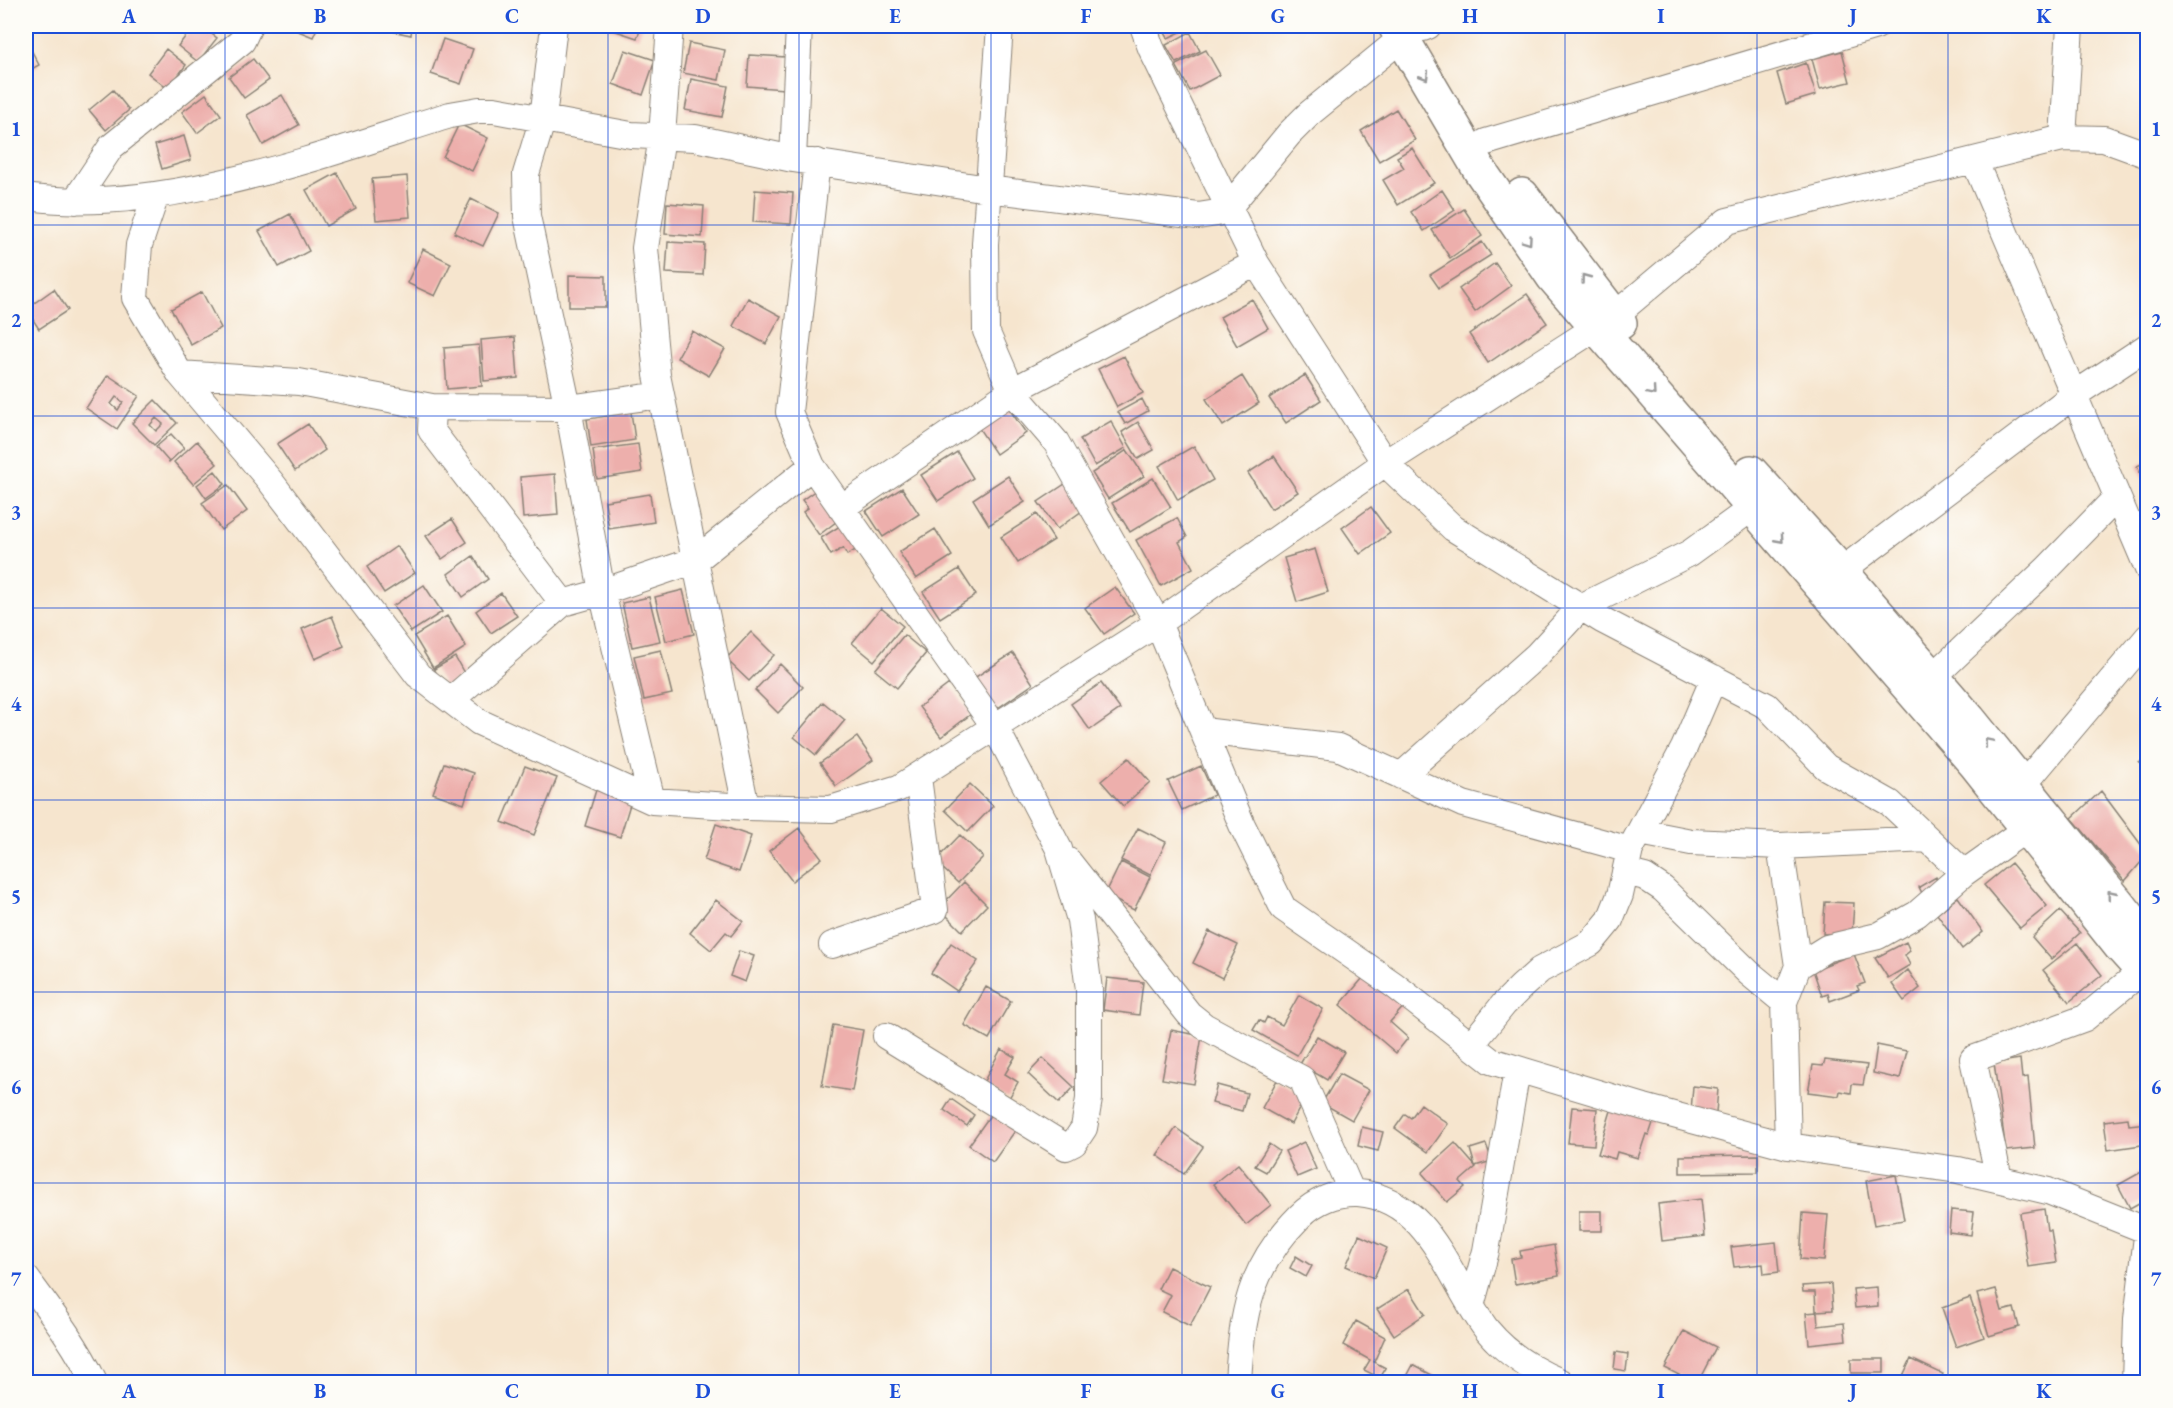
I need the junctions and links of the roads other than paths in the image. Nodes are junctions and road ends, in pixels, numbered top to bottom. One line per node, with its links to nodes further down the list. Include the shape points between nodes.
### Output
1 (249, 26): 20 (street, via 242,41 111,147)
2 (554, 26): 10 (street)
3 (670, 26): 11 (street)
4 (799, 26): 15 (street)
5 (1000, 26): 17 (street)
6 (1143, 26): 21 (street)
7 (1876, 26): 13 (street)
8 (2070, 26): 12 (street)
9 (1414, 28): 13 (main road); 21 (street, via 1310,113); 23 (main road, one-way to 23, via 1479,169 1554,277)
10 (543, 118): 11 (street, via 631,135); 18 (street, via 494,111 464,112 276,169); 30 (street, via 526,174 526,216)
11 (662, 136): 15 (street, via 695,138); 27 (street, via 645,248)
12 (2063, 138): 14 (street, via 2104,139); 16 (street)
13 (1486, 142): 23 (main road, one-way to 13)
14 (2148, 155)
15 (805, 160): 17 (street); 32 (street, via 789,412)
16 (1974, 160): 23 (street, via 1726,221); 28 (street)
17 (988, 189): 21 (street, via 1198,216); 26 (street, via 986,331)
18 (156, 195): 20 (street); 25 (street, via 139,245 135,298)
19 (26, 197): 20 (street)
20 (75, 201)
21 (1228, 208): 22 (street)
22 (1256, 263): 26 (street); 31 (street)
23 (1605, 322): 31 (street); 34 (main road, one-way to 34); 38 (main road)
24 (2148, 346): 28 (street)
25 (180, 374): 29 (street, via 299,382); 46 (street, via 272,482 418,675)
26 (1012, 391): 35 (street); 42 (street, via 1056,442)
27 (661, 395): 30 (street); 37 (street)
28 (2074, 395): 33 (street); 38 (street)
29 (432, 407): 30 (street); 40 (street, via 431,430)
30 (568, 408): 39 (street)
31 (1385, 463): 41 (street, via 1453,528); 42 (street)
32 (812, 466): 35 (street); 37 (street)
33 (2117, 496): 36 (street); 45 (street)
34 (1752, 507): 41 (street, via 1690,552); 54 (main road, one-way to 54, via 1961,747)
35 (841, 508): 47 (street)
36 (2145, 555)
37 (696, 560): 39 (street); 53 (street)
38 (1841, 571): 45 (main road)
39 (603, 592): 40 (street); 52 (street)
40 (563, 603): 46 (street)
41 (1581, 606): 44 (street); 49 (street, via 1537,655)
42 (1158, 623): 47 (street); 48 (street)
43 (2148, 638): 51 (street)
44 (1714, 678): 55 (street, via 1767,706 1826,767 1890,803); 58 (street)
45 (1932, 678): 51 (main road, one-way to 45)
46 (451, 700): 52 (street, via 479,722)
47 (995, 727): 50 (street); 57 (street)
48 (1203, 731): 49 (street, via 1338,747); 65 (street, via 1242,825 1283,908 1394,985)
49 (1401, 776): 58 (street, via 1463,804)
50 (918, 777): 53 (street, via 899,788 831,809); 60 (street, via 935,910)
51 (2024, 784): 61 (main road, one-way to 51)
52 (652, 801): 53 (street)
53 (746, 807)
54 (2026, 829): 59 (street); 61 (main road)
55 (1928, 839): 56 (street); 59 (street)
56 (1780, 846): 58 (street, via 1691,842); 62 (street)
57 (1059, 849): 64 (street, via 1080,920 1089,990 1089,1099 1084,1128 1074,1143 1066,1147); 69 (street, via 1189,1014 1302,1079)
58 (1632, 851): 63 (street, via 1645,877 1663,889); 65 (street, via 1616,908 1601,932 1591,942 1540,970 1504,1004)
59 (1964, 873): 62 (street, via 1917,914 1878,936 1827,948)
60 (832, 945)
61 (2146, 962): 68 (street, via 2085,1018 1973,1059)
62 (1798, 966): 63 (street)
63 (1784, 1002): 67 (street)
64 (886, 1036)
65 (1471, 1045): 66 (street, via 1491,1061)
66 (1517, 1070): 67 (street); 72 (street, via 1486,1251)
67 (1788, 1146): 68 (street)
68 (1999, 1179): 70 (street, via 2048,1191)
69 (1352, 1193): 72 (street, via 1383,1199 1416,1220); 74 (street, via 1316,1203 1287,1230 1260,1270 1243,1321)
70 (2147, 1230): 76 (street, via 2137,1319)
71 (26, 1278): 73 (street, via 68,1334)
72 (1471, 1306): 75 (street, via 1514,1356)
73 (94, 1383)
74 (1238, 1383)
75 (1561, 1383)
76 (2136, 1383)

